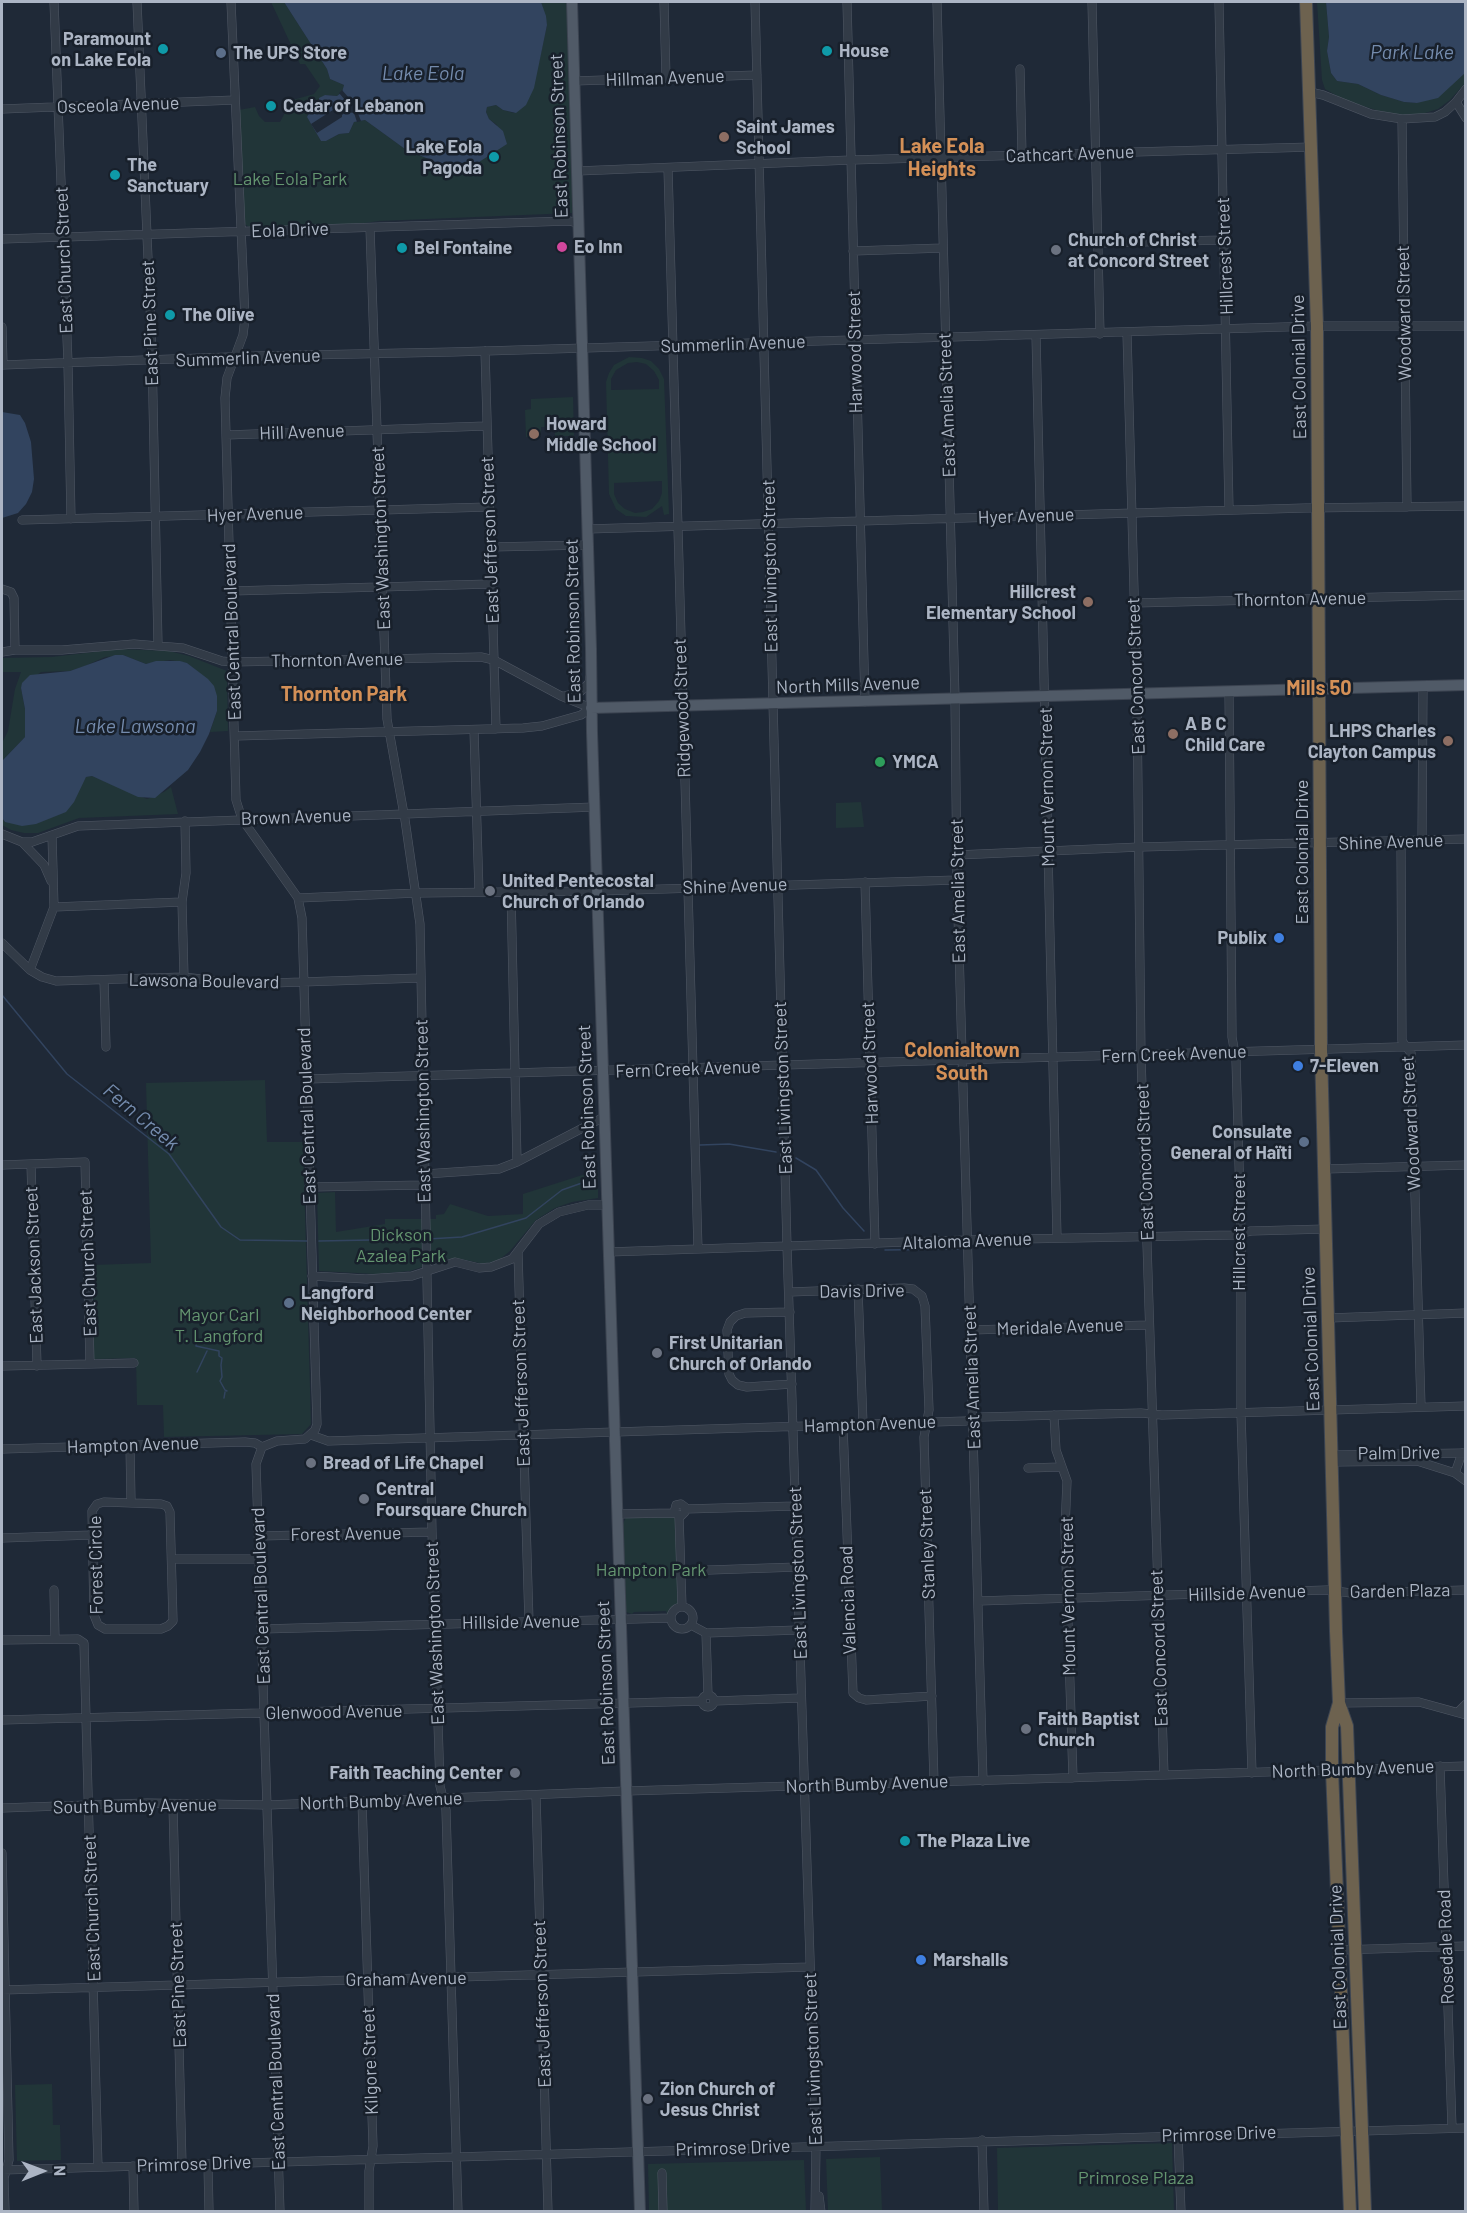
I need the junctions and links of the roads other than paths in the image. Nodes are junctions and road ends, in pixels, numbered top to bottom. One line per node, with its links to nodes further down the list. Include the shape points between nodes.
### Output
1 (54, 2): 21 (street, East Church Street)
2 (137, 2): 20 (street, East Pine Street)
3 (231, 2): 18 (street, East Central Boulevard)
4 (572, 2): 15 (main road, East Robinson Street)
5 (664, 2): 14 (street)
6 (755, 2): 13 (street, East Livingston Street)
7 (847, 2): 30 (street, Harwood Street)
8 (937, 2): 29 (street, East Amelia Street)
9 (1092, 2): 27 (street)
10 (1219, 2): 26 (street, Hillcrest Street)
11 (1306, 2): 17 (highway, East Colonial Drive)
12 (1020, 69): 28 (street)
13 (757, 75): 14 (street, Hillman Avenue); 31 (street, East Livingston Street)
14 (666, 78): 15 (street, Hillman Avenue)
15 (574, 81): 33 (main road, East Robinson Street)
16 (1466, 89): 19 (street)
17 (1310, 92): 24 (street, via 1371,114); 25 (highway, East Colonial Drive)
18 (235, 100): 20 (street, Osceola Avenue); 36 (street, East Central Boulevard)
19 (1456, 102): 23 (street); 24 (street, via 1435,117)
20 (142, 105): 21 (street, Osceola Avenue); 37 (street, East Pine Street)
21 (58, 107): 22 (street, Osceola Avenue); 38 (street, East Church Street)
22 (2, 109)
23 (1466, 118)
24 (1402, 119): 45 (street, Woodward Street)
25 (1312, 147): 26 (street, Cathcart Avenue); 44 (highway, East Colonial Drive)
26 (1222, 149): 27 (street, Cathcart Avenue); 40 (street, Hillcrest Street)
27 (1096, 153): 28 (street, Cathcart Avenue); 41 (street)
28 (1022, 155): 29 (street, Cathcart Avenue)
29 (941, 158): 30 (street, Cathcart Avenue); 42 (street, East Amelia Street)
30 (850, 160): 31 (street, Cathcart Avenue); 43 (street, Harwood Street)
31 (759, 164): 32 (street, Cathcart Avenue); 55 (street, East Livingston Street)
32 (668, 168): 33 (street, Cathcart Avenue); 56 (street, Ridgewood Street)
33 (577, 171): 34 (main road, East Robinson Street)
34 (579, 223): 35 (street, Eola Drive); 57 (main road, East Robinson Street)
35 (370, 228): 36 (street, Eola Drive); 59 (street, East Washington Street)
36 (240, 232): 37 (street, Eola Drive); 60 (street, East Central Boulevard, via 244,326)
37 (146, 235): 38 (street, Eola Drive); 61 (street, East Pine Street)
38 (63, 237): 39 (street, Eola Drive); 62 (street, East Church Street)
39 (2, 239)
40 (1224, 240): 41 (street); 48 (street, Hillcrest Street)
41 (1098, 243): 50 (street)
42 (943, 248): 43 (street); 52 (street, East Amelia Street)
43 (853, 251): 54 (street, Harwood Street)
44 (1317, 326): 45 (street, Summerlin Avenue); 48 (street, Summerlin Avenue); 69 (highway, East Colonial Drive)
45 (1404, 326): 46 (street, Summerlin Avenue); 70 (street, Woodward Street)
46 (1466, 326)
47 (2, 327): 53 (street)
48 (1227, 329): 49 (street, Summerlin Avenue); 71 (street, Hillcrest Street)
49 (1127, 333): 50 (street, Summerlin Avenue); 74 (street, East Concord Street)
50 (1100, 334): 51 (street, Summerlin Avenue)
51 (1036, 335): 52 (street, Summerlin Avenue); 75 (street, Mount Vernon Street)
52 (945, 338): 54 (street, Summerlin Avenue); 77 (street, East Amelia Street)
53 (2, 340): 63 (street)
54 (855, 340): 55 (street, Summerlin Avenue); 80 (street, Harwood Street)
55 (764, 342): 56 (street, Summerlin Avenue); 81 (street, East Livingston Street)
56 (673, 345): 57 (street, Summerlin Avenue); 82 (street, Ridgewood Street)
57 (582, 348): 58 (street, Summerlin Avenue); 83 (main road, East Robinson Street)
58 (485, 351): 59 (street, Summerlin Avenue); 64 (street, East Jefferson Street)
59 (375, 354): 60 (street, Summerlin Avenue); 65 (street, East Washington Street)
60 (235, 357): 61 (street, Summerlin Avenue); 66 (street, East Central Boulevard, via 226,388)
61 (152, 361): 62 (street, Summerlin Avenue); 76 (street, East Pine Street)
62 (68, 363): 63 (street, Summerlin Avenue); 78 (street, East Church Street)
63 (2, 365)
64 (486, 426): 65 (street, Hill Avenue); 68 (street, East Jefferson Street)
65 (377, 430): 66 (street, Hill Avenue); 72 (street, East Washington Street)
66 (226, 435): 73 (street, East Central Boulevard)
67 (1466, 506): 70 (street, Hyer Avenue)
68 (489, 507): 72 (street, Hyer Avenue); 85 (street, East Jefferson Street)
69 (1318, 507): 70 (street, Hyer Avenue); 71 (street, Hyer Avenue); 91 (highway, East Colonial Drive)
70 (1407, 507)
71 (1229, 510): 74 (street, Hyer Avenue)
72 (380, 511): 73 (street, Hyer Avenue); 87 (street, East Washington Street)
73 (228, 514): 76 (street, Hyer Avenue); 89 (street, East Central Boulevard)
74 (1131, 514): 75 (street, Hyer Avenue); 92 (street, East Concord Street)
75 (1041, 515): 77 (street, Hyer Avenue); 106 (street, Mount Vernon Street)
76 (155, 517): 78 (street, Hyer Avenue); 93 (street, East Pine Street)
77 (951, 518): 80 (street, Hyer Avenue); 107 (street, East Amelia Street)
78 (71, 519): 79 (street, Hyer Avenue)
79 (22, 520)
80 (859, 521): 81 (street, Hyer Avenue); 108 (street, Harwood Street)
81 (769, 523): 82 (street, Hyer Avenue); 109 (street, East Livingston Street)
82 (677, 526): 83 (street, Hyer Avenue); 110 (street, Ridgewood Street)
83 (587, 529): 84 (main road, East Robinson Street)
84 (588, 544): 85 (street); 99 (main road, East Robinson Street)
85 (490, 547): 86 (street, East Jefferson Street)
86 (491, 584): 87 (street); 97 (street, East Jefferson Street)
87 (382, 587): 89 (street); 96 (street, East Washington Street)
88 (2, 589): 94 (street, via 14,598)
89 (231, 591): 98 (street, East Central Boulevard)
90 (1466, 595): 91 (street, Thornton Avenue)
91 (1318, 598): 92 (street, Thornton Avenue); 102 (highway, East Colonial Drive)
92 (1134, 603): 104 (street, East Concord Street)
93 (158, 645): 94 (street, Thornton Avenue); 98 (street, Thornton Avenue)
94 (15, 650): 95 (street, Thornton Avenue)
95 (2, 651)
96 (385, 658): 97 (street, Thornton Avenue); 98 (street, Thornton Avenue); 114 (street, East Washington Street)
97 (494, 660): 105 (street, Thornton Avenue); 112 (street, East Jefferson Street)
98 (232, 662): 115 (street, East Central Boulevard)
99 (591, 675): 105 (street, via 580,692); 111 (main road, East Robinson Street)
100 (1466, 685): 101 (main road, North Mills Avenue)
101 (1422, 686): 102 (main road, North Mills Avenue); 124 (street)
102 (1318, 688): 103 (main road, North Mills Avenue); 127 (highway, East Colonial Drive)
103 (1229, 691): 104 (main road, North Mills Avenue); 128 (street, Hillcrest Street)
104 (1137, 694): 106 (main road, North Mills Avenue); 129 (street, East Concord Street)
105 (561, 696): 111 (street, Thornton Avenue)
106 (1046, 696): 107 (main road, North Mills Avenue); 130 (street, Mount Vernon Street)
107 (955, 699): 108 (main road, North Mills Avenue); 131 (street, East Amelia Street)
108 (865, 702): 109 (main road, North Mills Avenue)
109 (773, 704): 110 (main road, North Mills Avenue); 134 (street, East Livingston Street)
110 (682, 707): 111 (main road, North Mills Avenue); 136 (street, Ridgewood Street)
111 (591, 708): 112 (street, North Mills Avenue, via 581,715 542,726); 116 (main road, East Robinson Street)
112 (496, 729): 113 (street, North Mills Avenue)
113 (474, 730): 114 (street, North Mills Avenue); 117 (street)
114 (389, 731): 115 (street, North Mills Avenue); 118 (street, East Washington Street)
115 (235, 736): 119 (street, East Central Boulevard, via 236,800)
116 (595, 807): 117 (street, Brown Avenue); 137 (main road, East Robinson Street)
117 (476, 811): 118 (street, Brown Avenue); 138 (street)
118 (404, 813): 119 (street, Brown Avenue); 140 (street, East Washington Street)
119 (242, 819): 120 (street, Brown Avenue); 141 (street, East Central Boulevard)
120 (185, 821): 122 (street, Brown Avenue, via 78,826); 142 (street)
121 (2, 834): 126 (street)
122 (52, 834): 126 (street, Brown Avenue); 135 (street)
123 (1466, 839): 124 (street, Shine Avenue)
124 (1422, 840): 125 (street, Shine Avenue)
125 (1401, 841): 127 (street, Shine Avenue); 152 (street, Woodward Street, via 1402,1041)
126 (22, 842): 135 (street, via 44,865)
127 (1320, 844): 128 (street, Shine Avenue); 153 (highway, East Colonial Drive)
128 (1230, 845): 129 (street, Shine Avenue); 154 (street, Hillcrest Street)
129 (1140, 848): 130 (street, Shine Avenue); 155 (street, East Concord Street)
130 (1047, 851): 131 (street, Shine Avenue); 156 (street, Mount Vernon Street)
131 (957, 855): 132 (street, East Amelia Street)
132 (957, 880): 133 (street, Shine Avenue); 157 (street, East Amelia Street)
133 (865, 882): 134 (street, Shine Avenue); 158 (street, Harwood Street)
134 (778, 885): 136 (street, Shine Avenue); 159 (street, East Livingston Street)
135 (53, 888): 143 (street)
136 (688, 888): 137 (street, Shine Avenue); 160 (street, Ridgewood Street)
137 (598, 891): 139 (street, Shine Avenue); 161 (main road, East Robinson Street)
138 (478, 892): 139 (street, Shine Avenue); 140 (street, Shine Avenue)
139 (511, 892): 162 (street)
140 (417, 893): 141 (street, Shine Avenue); 147 (street, East Washington Street)
141 (298, 898): 149 (street, East Central Boulevard)
142 (182, 902): 143 (street); 146 (street)
143 (54, 907): 145 (street)
144 (2, 943): 145 (street, Lawsona Boulevard)
145 (30, 970): 148 (street, Lawsona Boulevard, via 56,981)
146 (184, 977): 148 (street, Lawsona Boulevard); 149 (street, Lawsona Boulevard, via 243,984)
147 (420, 978): 149 (street, Lawsona Boulevard); 163 (street, East Washington Street)
148 (105, 980): 151 (street)
149 (304, 983): 164 (street, East Central Boulevard)
150 (1466, 1045): 152 (street, Fern Creek Avenue)
151 (106, 1047)
152 (1407, 1047): 153 (street, Fern Creek Avenue); 170 (street, Woodward Street, via 1411,1053)
153 (1321, 1050): 154 (street, Fern Creek Avenue); 171 (highway, East Colonial Drive)
154 (1234, 1052): 155 (street, Fern Creek Avenue); 177 (street, Hillcrest Street)
155 (1141, 1056): 156 (street, Fern Creek Avenue); 179 (street, East Concord Street)
156 (1052, 1058): 157 (street, Fern Creek Avenue); 178 (street, Mount Vernon Street)
157 (962, 1061): 158 (street, Fern Creek Avenue); 180 (street, East Amelia Street)
158 (870, 1063): 159 (street, Fern Creek Avenue); 181 (street, Harwood Street)
159 (783, 1066): 160 (street, Fern Creek Avenue); 182 (street, East Livingston Street)
160 (692, 1069): 161 (street, Fern Creek Avenue); 183 (street, Ridgewood Street)
161 (603, 1071): 162 (street, Fern Creek Avenue); 165 (main road, East Robinson Street)
162 (516, 1074): 163 (street, Fern Creek Avenue); 166 (street)
163 (424, 1076): 164 (street, Fern Creek Avenue); 172 (street, East Washington Street)
164 (307, 1079): 174 (street, East Central Boulevard)
165 (604, 1117): 166 (street); 175 (main road, East Robinson Street)
166 (517, 1162): 172 (street, via 500,1169)
167 (31, 1164): 168 (street); 198 (street, East Church Street, via 85,1162); 200 (street, East Jackson Street)
168 (2, 1165)
169 (1466, 1165): 170 (street)
170 (1414, 1167): 171 (street); 193 (street, Woodward Street)
171 (1325, 1169): 176 (highway, East Colonial Drive)
172 (425, 1173): 173 (street, East Washington Street)
173 (425, 1185): 174 (street); 186 (street, East Washington Street)
174 (309, 1187): 187 (street, East Central Boulevard)
175 (607, 1205): 184 (main road, East Robinson Street); 185 (street, via 559,1212 529,1234)
176 (1326, 1229): 177 (street, Altaloma Avenue); 194 (highway, East Colonial Drive)
177 (1241, 1233): 179 (street, Altaloma Avenue); 205 (street, Hillcrest Street)
178 (1057, 1238): 179 (street, Altaloma Avenue); 180 (street, Altaloma Avenue)
179 (1148, 1238): 195 (street, East Concord Street)
180 (968, 1240): 181 (street, Altaloma Avenue); 196 (street, East Amelia Street)
181 (875, 1244): 182 (street, Altaloma Avenue)
182 (788, 1246): 183 (street, Altaloma Avenue); 189 (street, East Livingston Street)
183 (698, 1249): 184 (street, Altaloma Avenue)
184 (608, 1252): 213 (main road, East Robinson Street)
185 (518, 1253): 186 (street, via 491,1267 455,1262); 215 (street, East Jefferson Street)
186 (427, 1273): 187 (street, via 366,1279); 216 (street, East Washington Street)
187 (312, 1276): 214 (street, East Central Boulevard, via 317,1424)
188 (858, 1289): 189 (street, Davis Drive); 190 (street, Davis Drive, via 912,1289 922,1296); 210 (street)
189 (789, 1292): 191 (street, East Livingston Street)
190 (926, 1306): 209 (street, Stanley Street)
191 (790, 1312): 201 (street, East Livingston Street); 201 (street, via 736,1316 727,1330 727,1341 729,1374 738,1385)
192 (1466, 1313): 193 (street)
193 (1418, 1314): 194 (street); 203 (street, Woodward Street)
194 (1329, 1318): 204 (highway, East Colonial Drive)
195 (1149, 1325): 196 (street, Meridale Avenue); 206 (street, East Concord Street)
196 (970, 1330): 208 (street, East Amelia Street)
197 (134, 1363): 198 (street)
198 (90, 1364): 200 (street)
199 (2, 1366): 200 (street)
200 (37, 1366)
201 (792, 1384): 212 (street, East Livingston Street)
202 (1466, 1406): 203 (street, Hampton Avenue)
203 (1421, 1407): 204 (street, Hampton Avenue)
204 (1331, 1410): 205 (street, Hampton Avenue); 221 (highway, East Colonial Drive)
205 (1241, 1413): 206 (street, Hampton Avenue); 241 (street, Hillcrest Street)
206 (1152, 1414): 207 (street, Hampton Avenue); 242 (street, East Concord Street)
207 (1054, 1415): 208 (street, Hampton Avenue); 222 (street, Mount Vernon Street)
208 (973, 1419): 209 (street, Hampton Avenue); 244 (street, East Amelia Street)
209 (927, 1422): 210 (street, Hampton Avenue); 256 (street, Stanley Street, via 924,1437)
210 (863, 1424): 211 (street, Hampton Avenue)
211 (843, 1425): 212 (street, Hampton Avenue); 256 (street, Valencia Road, via 852,1693 866,1700)
212 (794, 1426): 213 (street, Hampton Avenue); 227 (street, East Livingston Street)
213 (615, 1431): 215 (street, Hampton Avenue); 228 (main road, East Robinson Street)
214 (311, 1435): 216 (street, Hampton Avenue, via 328,1441); 218 (street)
215 (522, 1435): 216 (street, Hampton Avenue); 248 (street, East Jefferson Street)
216 (429, 1437): 230 (street, East Washington Street)
217 (130, 1445): 218 (street, Hampton Avenue, via 245,1442); 219 (street, Hampton Avenue); 226 (street)
218 (262, 1448): 232 (street, East Central Boulevard, via 256,1464)
219 (2, 1449)
220 (1464, 1453): 221 (street, Palm Drive); 224 (street)
221 (1333, 1458): 224 (street, Palm Drive, via 1417,1461); 240 (highway, East Colonial Drive)
222 (1060, 1467): 223 (street); 243 (street, Mount Vernon Street, via 1067,1481)
223 (1028, 1468)
224 (1455, 1473): 225 (street, Palm Drive)
225 (1466, 1481)
226 (131, 1502): 231 (street, Forest Circle, via 97,1504 92,1511); 234 (street, Forest Circle, via 167,1506)
227 (796, 1506): 229 (street, via 685,1509 683,1515); 236 (street, East Livingston Street)
228 (617, 1514): 229 (street); 247 (main road, East Robinson Street)
229 (676, 1514): 237 (street)
230 (432, 1532): 232 (street, Forest Avenue); 249 (street, East Washington Street)
231 (92, 1535): 233 (street); 234 (street, Forest Circle, via 94,1616 105,1629 160,1629 173,1621)
232 (259, 1536): 235 (street, East Central Boulevard)
233 (2, 1538)
234 (173, 1559): 235 (street)
235 (260, 1559): 251 (street, East Central Boulevard)
236 (798, 1567): 237 (street); 252 (street, East Livingston Street)
237 (680, 1571): 245 (street)
238 (54, 1590): 254 (street)
239 (1466, 1590): 240 (street, Garden Plaza)
240 (1335, 1592): 241 (street, Hillside Avenue); 260 (highway, East Colonial Drive)
241 (1246, 1593): 242 (street, Hillside Avenue); 271 (street, Hillcrest Street)
242 (1158, 1596): 243 (street, Hillside Avenue); 272 (street, East Concord Street)
243 (1068, 1598): 244 (street, Hillside Avenue); 273 (street, Mount Vernon Street)
244 (978, 1601): 274 (street, East Amelia Street)
245 (682, 1607): 246 (street, via 674,1610); 250 (street, via 692,1614)
246 (671, 1618): 247 (street, Hillside Avenue); 250 (street, via 678,1629)
247 (620, 1619): 248 (street, Hillside Avenue); 259 (main road, East Robinson Street)
248 (529, 1622): 249 (street, Hillside Avenue)
249 (435, 1624): 251 (street, Hillside Avenue); 262 (street, East Washington Street)
250 (691, 1625): 253 (street)
251 (262, 1629): 263 (street, East Central Boulevard)
252 (800, 1630): 253 (street); 257 (street, East Livingston Street)
253 (706, 1633): 258 (street)
254 (55, 1639): 255 (street); 265 (street, East Church Street, via 78,1639 84,1643)
255 (2, 1640)
256 (932, 1696): 275 (street, Stanley Street)
257 (801, 1698): 258 (street, Glenwood Avenue); 276 (street, East Livingston Street)
258 (708, 1699): 259 (street, Glenwood Avenue)
259 (624, 1703): 262 (street, Glenwood Avenue); 277 (main road, East Robinson Street)
260 (1339, 1703): 264 (street, via 1419,1702); 269 (highway, East Colonial Drive, via 1347,1726); 270 (highway, East Colonial Drive, via 1332,1727)
261 (1466, 1704): 264 (street)
262 (437, 1709): 263 (street, Glenwood Avenue); 279 (street, East Washington Street)
263 (265, 1713): 265 (street, Glenwood Avenue); 283 (street, East Central Boulevard)
264 (1462, 1714)
265 (87, 1718): 266 (street, Glenwood Avenue); 281 (street, East Church Street)
266 (2, 1720)
267 (1440, 1766): 268 (street, North Bumby Avenue); 269 (street, North Bumby Avenue); 287 (street, Rosedale Road)
268 (1466, 1766)
269 (1349, 1769): 270 (street, North Bumby Avenue); 288 (highway, East Colonial Drive)
270 (1332, 1770): 271 (street, North Bumby Avenue); 289 (highway, East Colonial Drive)
271 (1252, 1773): 272 (street, North Bumby Avenue)
272 (1164, 1775): 273 (street, North Bumby Avenue)
273 (1073, 1778): 274 (street, North Bumby Avenue)
274 (983, 1781): 275 (street, North Bumby Avenue)
275 (934, 1782): 276 (street, North Bumby Avenue)
276 (804, 1786): 277 (street, North Bumby Avenue); 290 (street, East Livingston Street)
277 (626, 1791): 278 (street, North Bumby Avenue); 291 (main road, East Robinson Street)
278 (536, 1796): 279 (street, North Bumby Avenue); 292 (street, East Jefferson Street)
279 (443, 1798): 280 (street, North Bumby Avenue); 293 (street, East Washington Street)
280 (362, 1801): 283 (street, North Bumby Avenue); 294 (street, Kilgore Street)
281 (89, 1805): 282 (street, South Bumby Avenue); 284 (street, South Bumby Avenue); 297 (street, East Church Street)
282 (173, 1805): 283 (street, South Bumby Avenue); 296 (street, East Pine Street)
283 (268, 1805): 295 (street, East Central Boulevard)
284 (2, 1808)
285 (2, 1853): 298 (street)
286 (1466, 1946): 287 (street)
287 (1447, 1947): 288 (street); 299 (street, Rosedale Road)
288 (1355, 1949): 289 (street); 301 (highway, East Colonial Drive)
289 (1340, 1950): 302 (highway, East Colonial Drive)
290 (810, 1967): 291 (street, Graham Avenue); 305 (street, East Livingston Street)
291 (631, 1971): 292 (street, Graham Avenue); 306 (main road, East Robinson Street)
292 (541, 1975): 293 (street, Graham Avenue); 307 (street, East Jefferson Street)
293 (450, 1979): 294 (street, Graham Avenue); 308 (street, East Washington Street)
294 (367, 1980): 295 (street, Graham Avenue); 309 (street, Kilgore Street, via 373,2146)
295 (273, 1983): 296 (street, Graham Avenue); 310 (street, East Central Boulevard)
296 (178, 1985): 297 (street, Graham Avenue); 311 (street, East Pine Street)
297 (94, 1987): 298 (street, Graham Avenue); 314 (street, East Church Street)
298 (3, 1990): 315 (street, via 9,2160)
299 (1452, 2128): 300 (street, Primrose Drive); 301 (street, Primrose Drive)
300 (1466, 2128)
301 (1362, 2130): 302 (street, Primrose Drive); 332 (highway, East Colonial Drive)
302 (1347, 2131): 303 (street, Primrose Drive); 331 (highway, East Colonial Drive)
303 (1178, 2136): 304 (street, Primrose Drive); 330 (street)
304 (982, 2140): 305 (street, Primrose Drive); 329 (street)
305 (816, 2145): 306 (street, Primrose Drive); 317 (street, East Livingston Street)
306 (637, 2151): 307 (street, Primrose Drive); 325 (main road, East Robinson Street)
307 (546, 2153): 308 (street, Primrose Drive); 324 (street, East Jefferson Street)
308 (457, 2156): 309 (street, Primrose Drive); 323 (street, East Washington Street)
309 (370, 2159): 310 (street, Primrose Drive); 322 (street, Kilgore Street)
310 (278, 2162): 312 (street, Primrose Drive); 321 (street, East Central Boulevard)
311 (182, 2164): 312 (street, Primrose Drive); 313 (street, Primrose Drive)
312 (208, 2164): 320 (street)
313 (133, 2166): 314 (street, Primrose Drive); 319 (street)
314 (98, 2167): 315 (street, Primrose Drive)
315 (4, 2170): 318 (street)
316 (662, 2174): 326 (street)
317 (816, 2174): 327 (street, East Livingston Street); 328 (street, East Livingston Street)
318 (5, 2211)
319 (135, 2211)
320 (209, 2211)
321 (280, 2211)
322 (369, 2211)
323 (458, 2211)
324 (548, 2211)
325 (640, 2211)
326 (663, 2211)
327 (815, 2211)
328 (821, 2211)
329 (984, 2211)
330 (1181, 2211)
331 (1350, 2211)
332 (1365, 2211)

